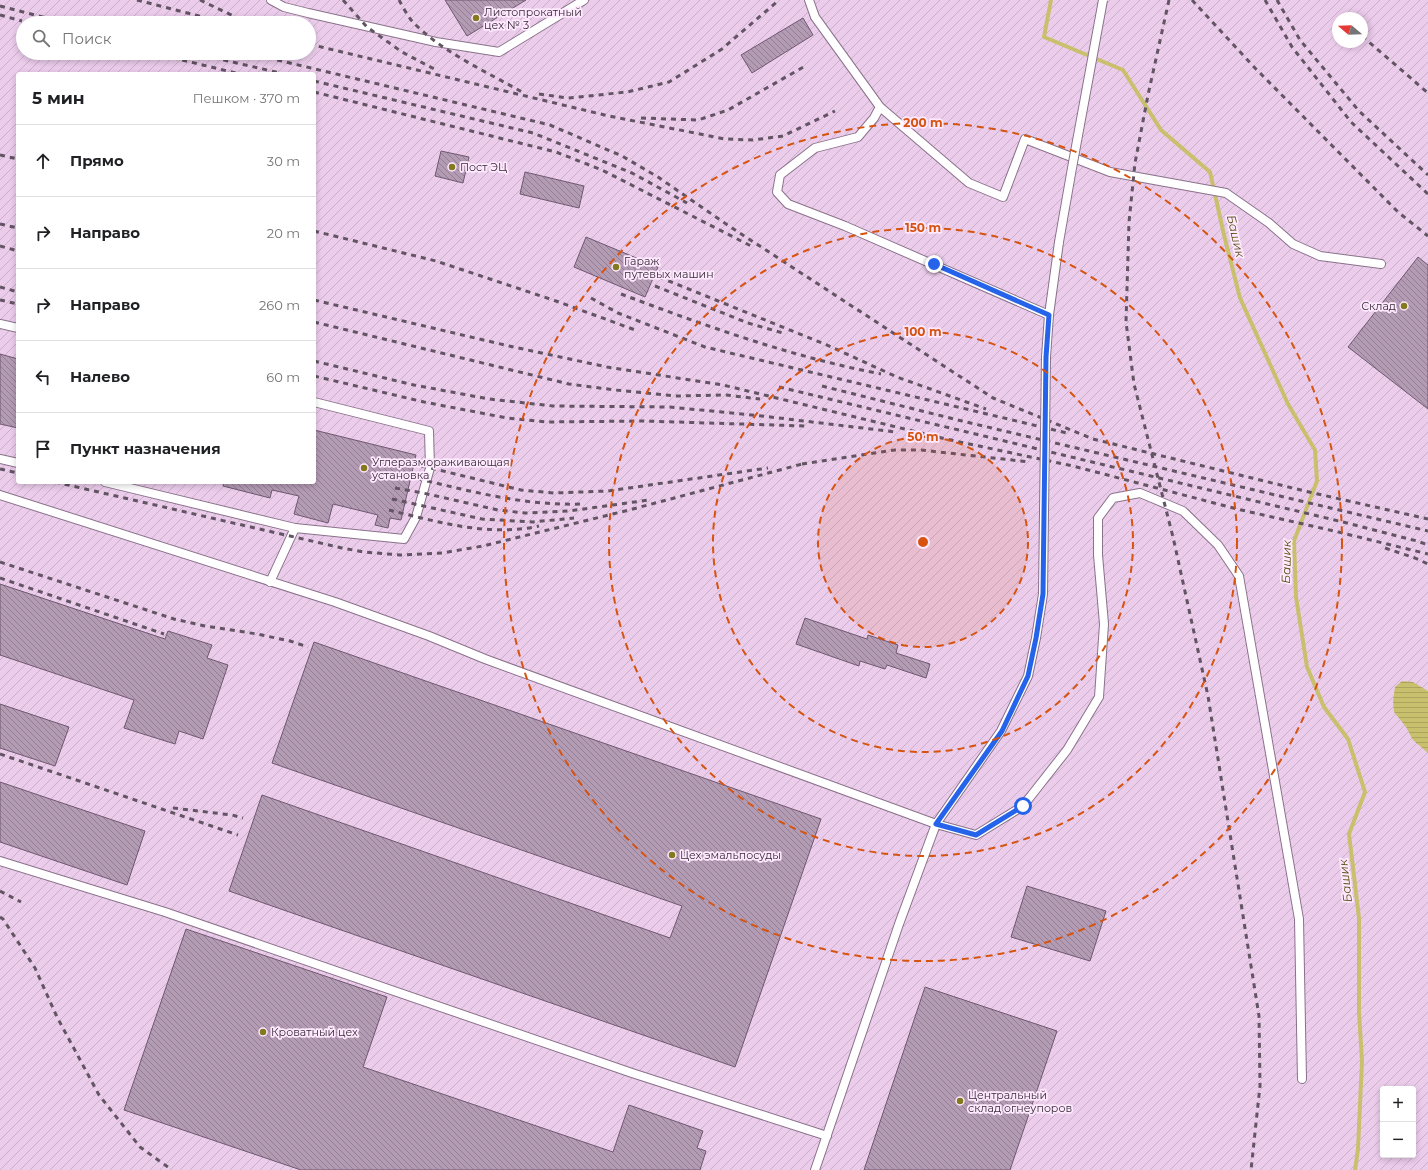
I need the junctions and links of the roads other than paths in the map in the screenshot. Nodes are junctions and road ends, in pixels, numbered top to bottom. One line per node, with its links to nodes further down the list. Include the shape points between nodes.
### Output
1 (271, 0): 2 (lane, via 284,7 330,18 436,42 499,52)
2 (584, 0)
3 (809, 0): 5 (lane, via 815,17)
4 (1103, 0): 7 (lane, bridge, via 1059,242)
5 (880, 107): 6 (lane, via 969,183 1003,197 1025,140 1110,172 1226,193 1269,223 1293,244 1320,256); 7 (lane, via 858,138 815,148 780,175 777,192 788,204)
6 (1381, 264)
7 (1049, 315): 17 (lane, bridge, via 1046,357 1043,594 1028,676 1002,731)
8 (0, 324): 9 (lane)
9 (16, 328)
10 (316, 402): 15 (lane, via 429,430 430,468 416,516 404,539)
11 (0, 459): 12 (lane)
12 (16, 463)
13 (113, 484): 15 (lane)
14 (0, 495): 16 (lane)
15 (294, 528): 16 (lane)
16 (270, 582): 17 (lane, via 429,636 485,659)
17 (936, 824): 19 (lane, via 976,835 1023,806 1067,750 1098,697 1104,624 1098,555 1098,518 1113,498 1140,493 1183,511 1218,544 1239,576 1299,920); 20 (lane)
18 (0, 861): 20 (lane, via 165,912 617,1068)
19 (1302, 1079)
20 (827, 1136): 21 (lane)
21 (815, 1170)

